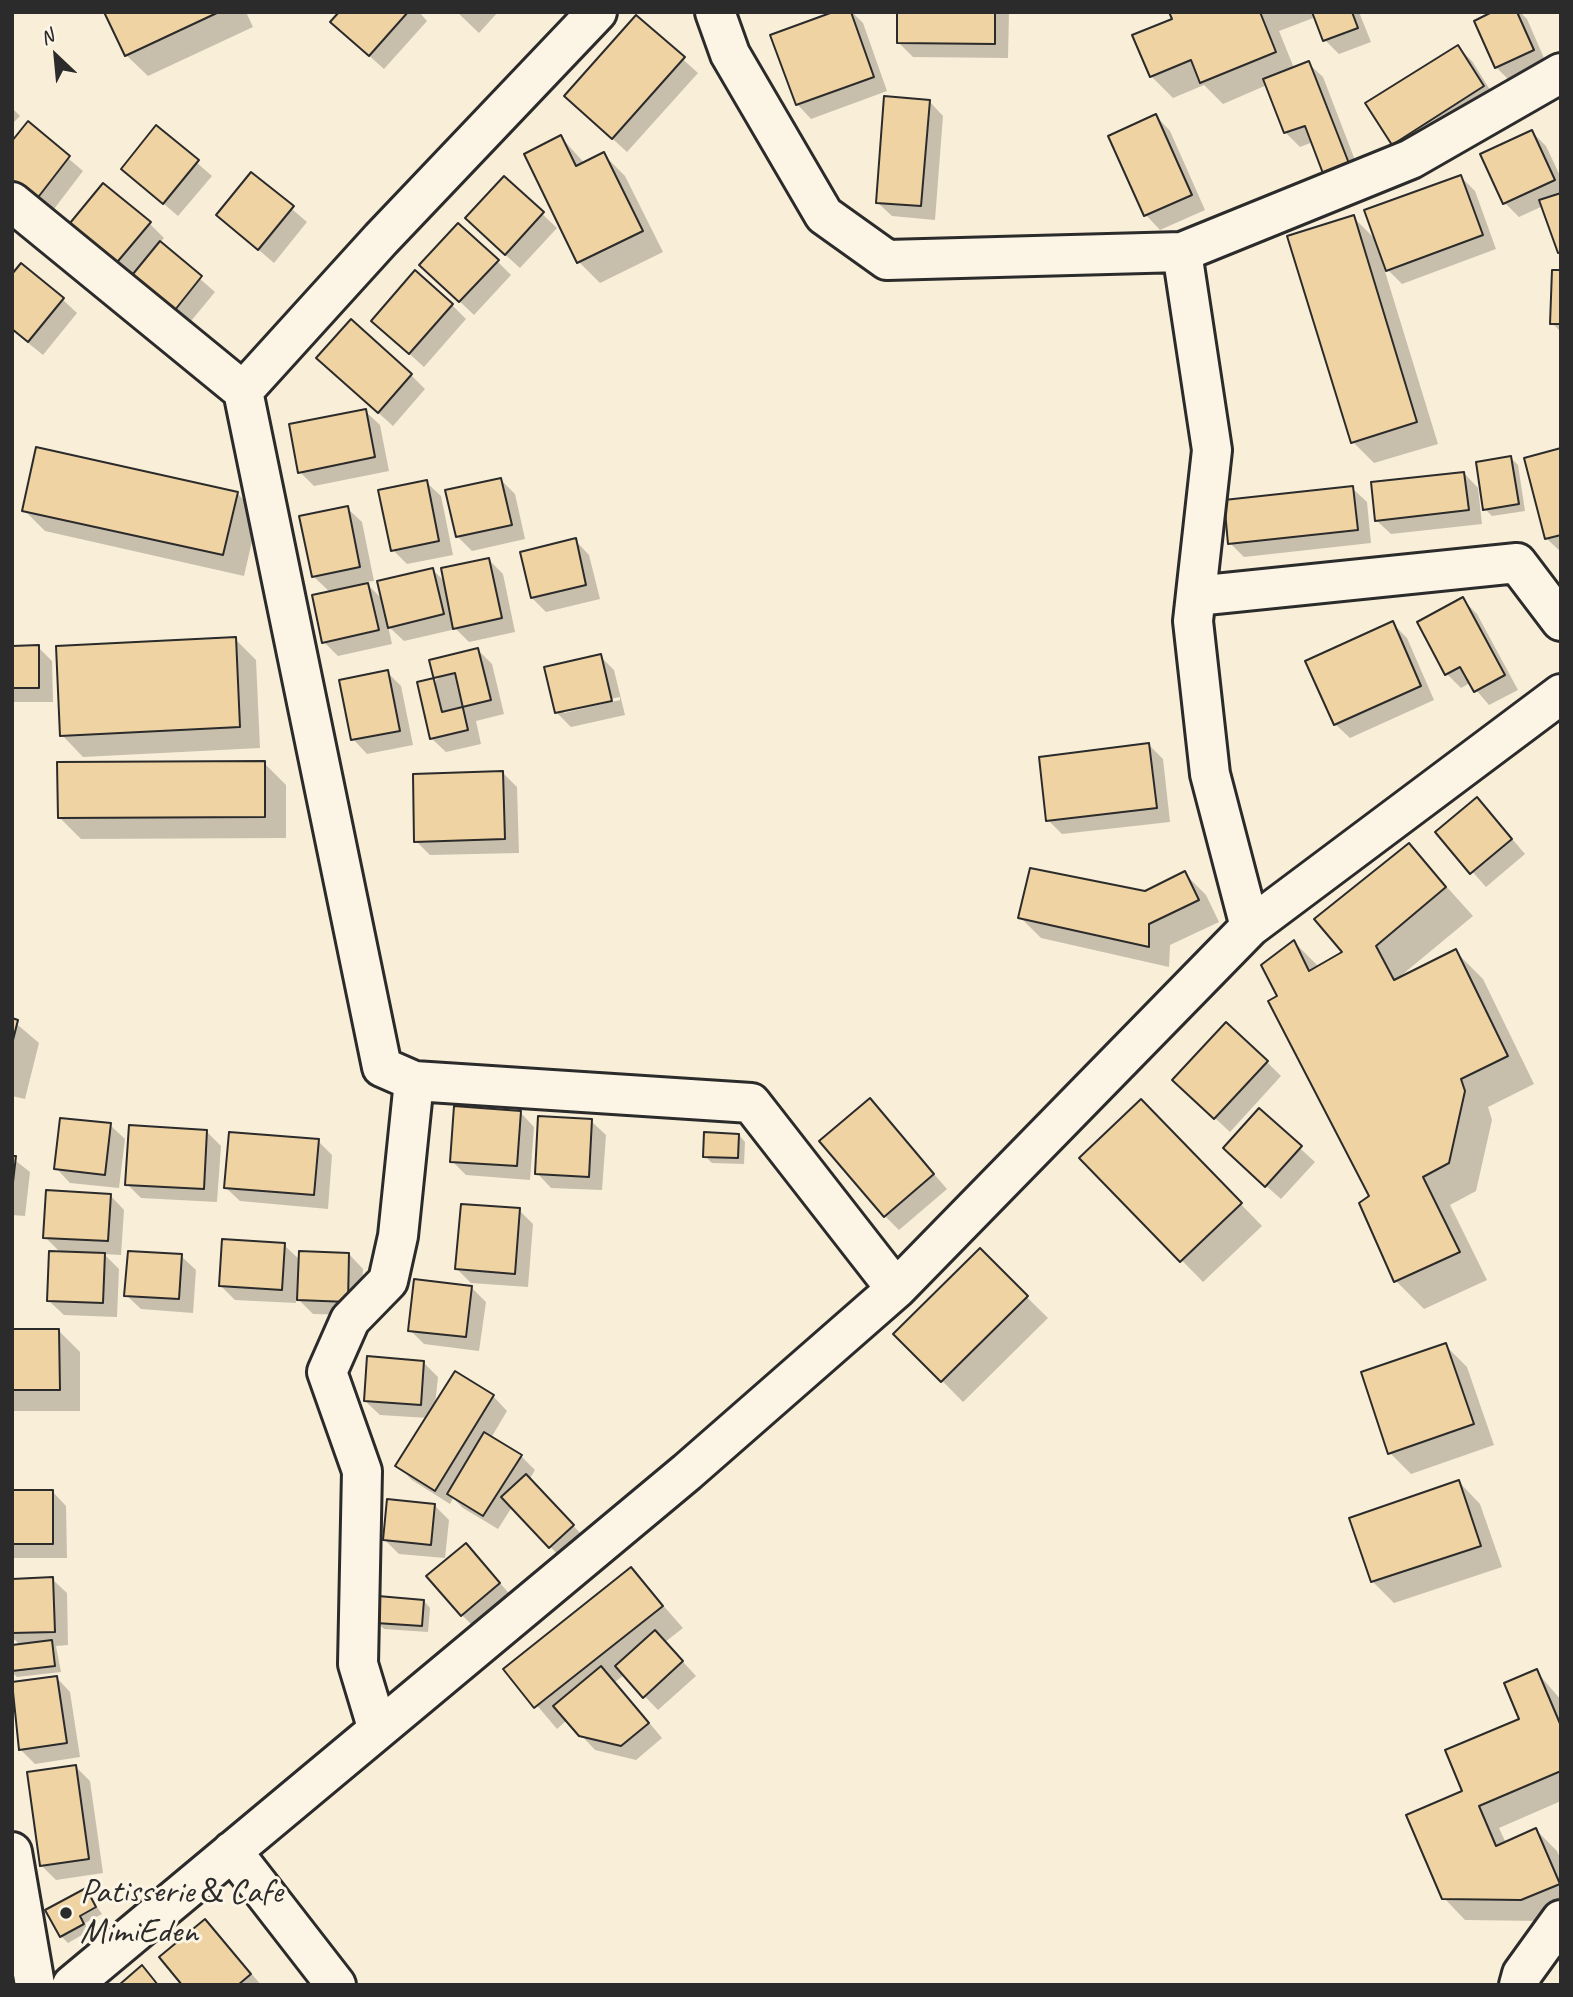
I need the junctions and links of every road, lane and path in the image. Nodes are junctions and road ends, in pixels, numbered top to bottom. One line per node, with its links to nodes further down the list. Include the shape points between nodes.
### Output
1 (597, 12): 6 (street)
2 (715, 12): 5 (street, via 730,54 824,215 887,260)
3 (1561, 74): 5 (street, via 1411,159)
4 (12, 202): 6 (street)
5 (1182, 252): 7 (street, via 1212,450)
6 (243, 391): 11 (street, via 382,1067)
7 (1196, 596): 8 (street, via 1517,563); 10 (street, via 1194,621 1210,775)
8 (1561, 621)
9 (1561, 694): 10 (street)
10 (1250, 927): 12 (street)
11 (414, 1081): 12 (street, via 751,1103); 13 (street, via 398,1236 388,1280 350,1320 327,1372 362,1471 358,1664)
12 (896, 1289): 13 (street, via 687,1472)
13 (377, 1727): 14 (street)
14 (232, 1851): 18 (street); 19 (street)
15 (12, 1852): 17 (street)
16 (1561, 1920): 20 (street, via 1522,1974)
17 (35, 1985)
18 (72, 1985)
19 (336, 1985)
20 (1520, 1985)

